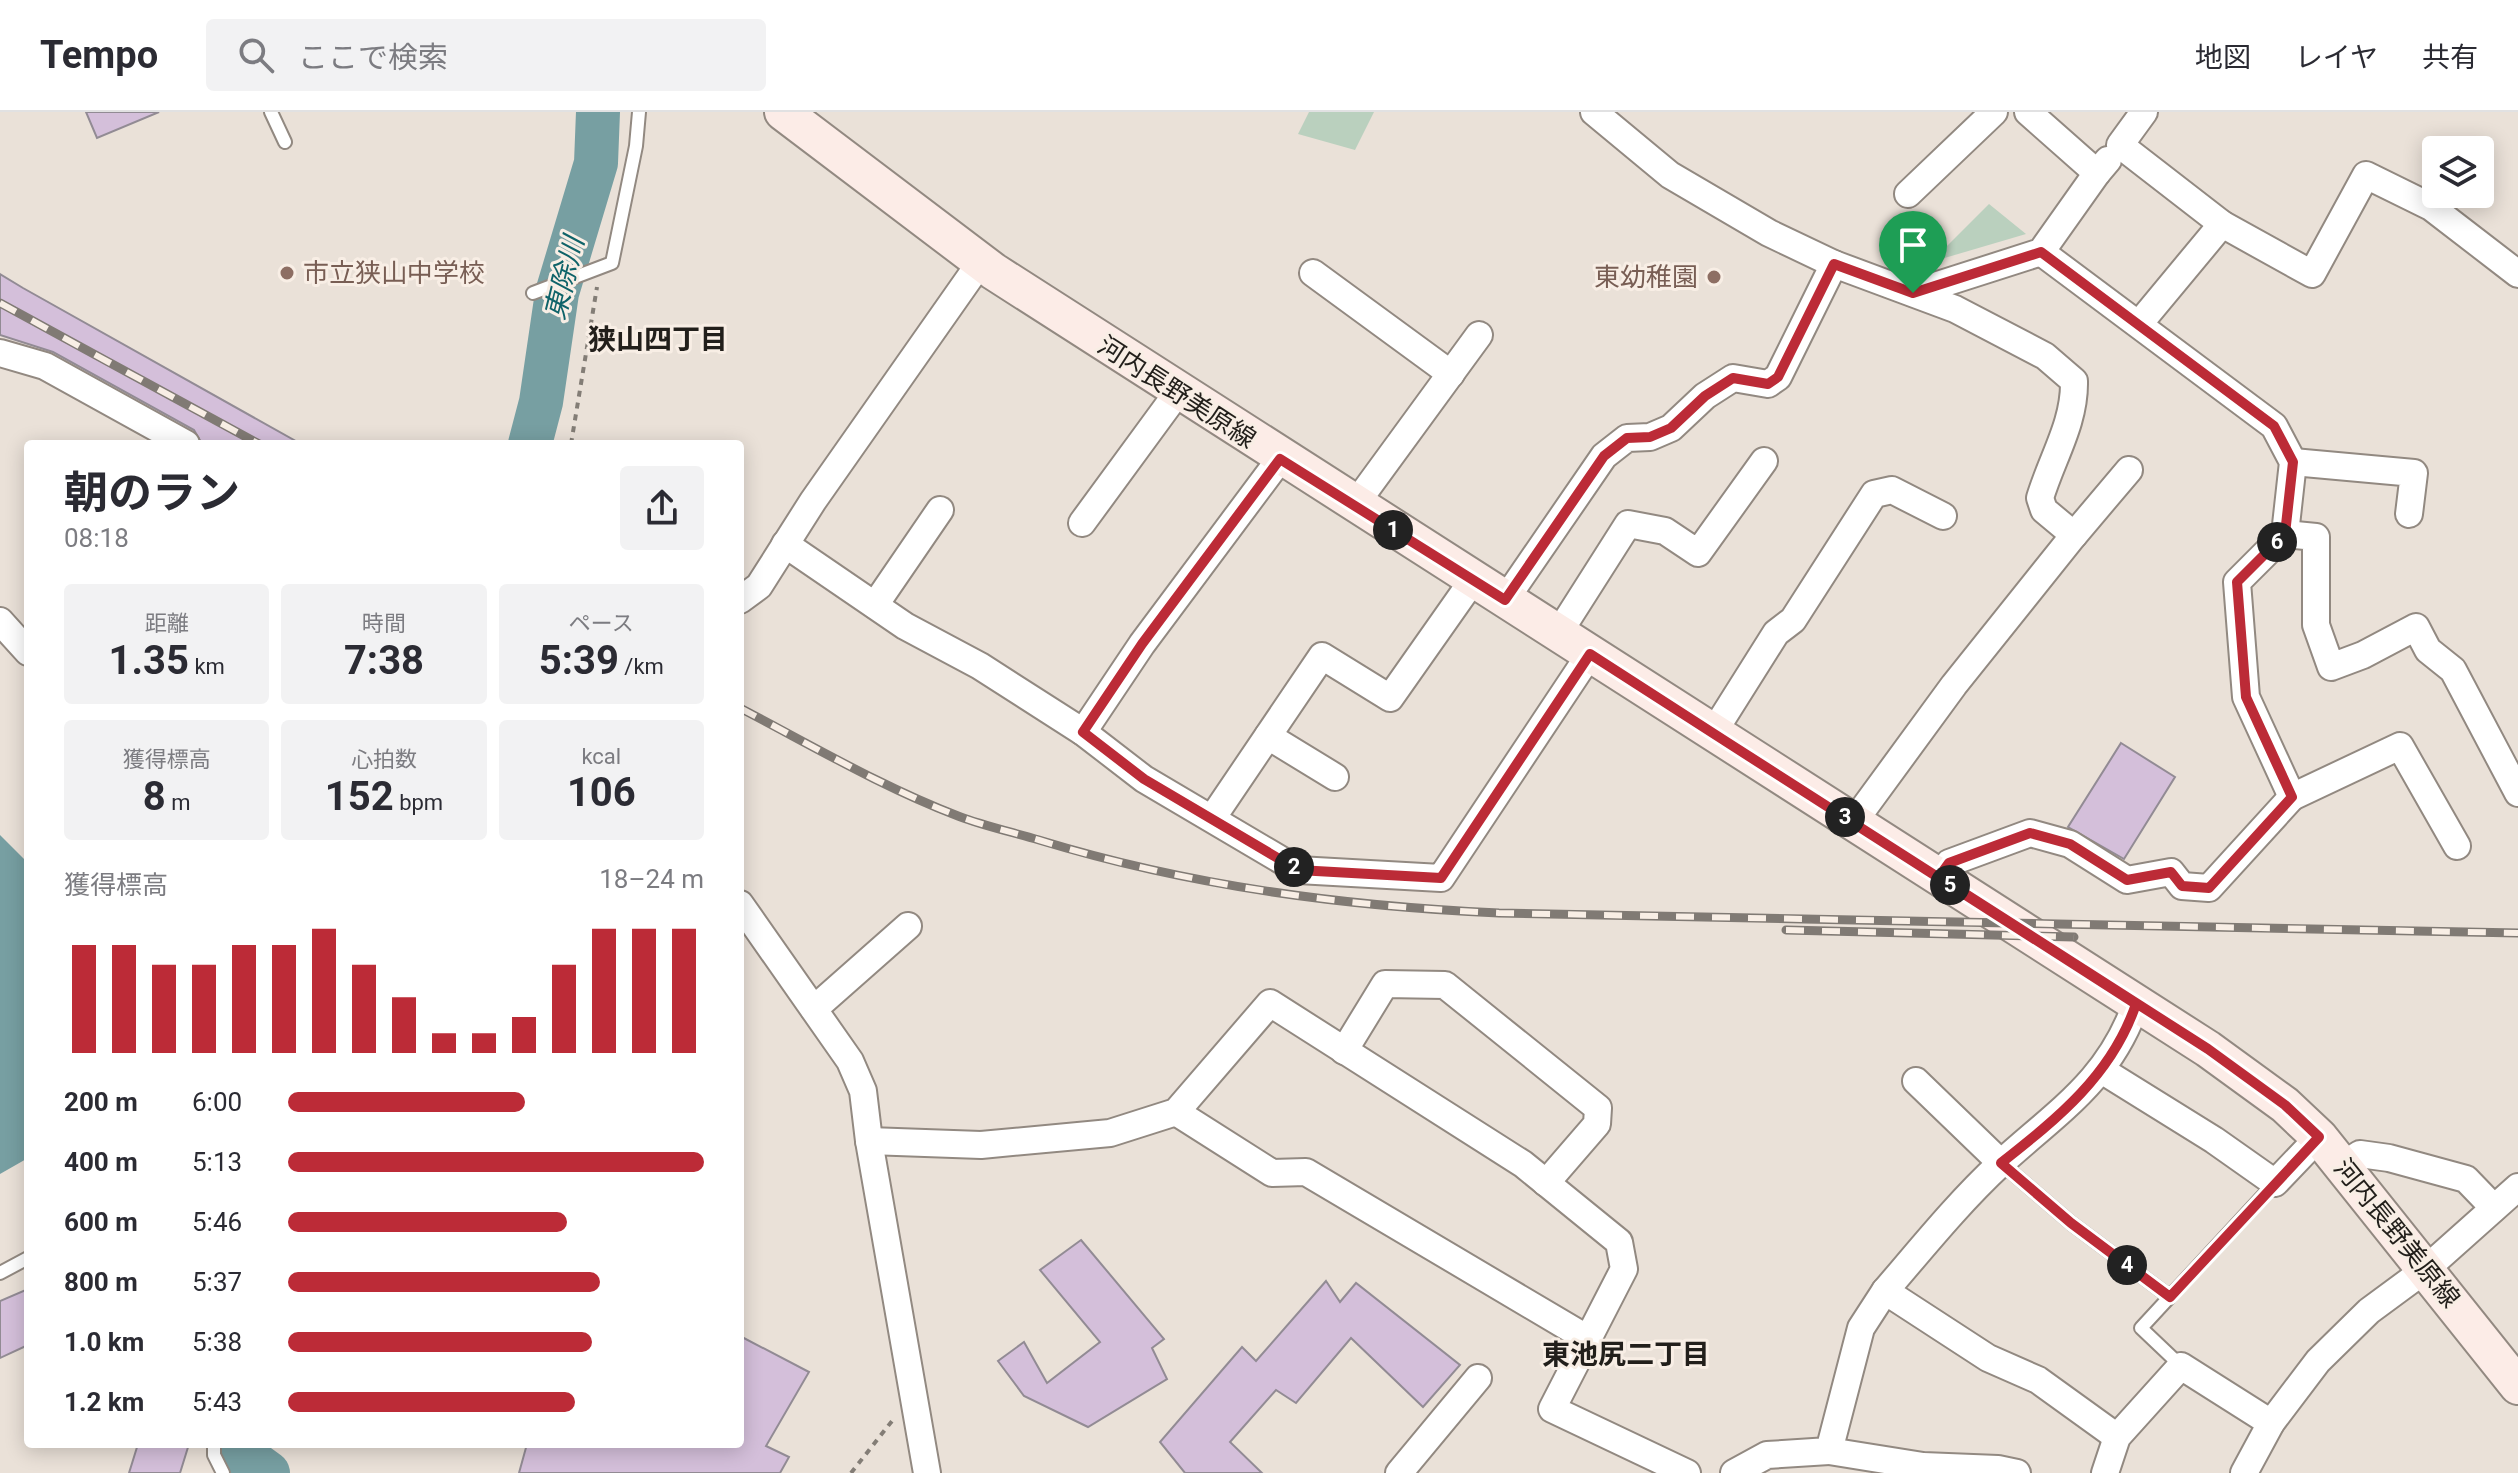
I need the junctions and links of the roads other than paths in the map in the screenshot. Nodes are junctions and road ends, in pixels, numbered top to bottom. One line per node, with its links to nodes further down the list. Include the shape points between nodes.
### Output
1 (271, 112): 8 (lane)
2 (639, 112): 18 (lane, via 612,263)
3 (783, 112): 14 (main road, 河内長野美原線)
4 (1594, 112): 15 (street, via 1670,175)
5 (1994, 112): 11 (street)
6 (2028, 112): 10 (street)
7 (2144, 112): 9 (street)
8 (285, 142)
9 (2120, 145): 10 (street); 12 (street)
10 (2097, 173): 13 (street)
11 (1908, 194)
12 (2222, 224): 17 (street, via 2312,274 2366,175 2431,207); 20 (street)
13 (2041, 252): 19 (street); 20 (street)
14 (980, 263): 24 (main road, 河内長野美原線); 37 (street)
15 (1834, 264): 19 (street); 40 (street, via 1778,377 1768,384 1733,378 1671,428 1650,437 1627,438 1604,456)
16 (1313, 273): 23 (street)
17 (2518, 274)
18 (538, 291)
19 (1913, 293): 36 (street, via 2045,356 2074,381 2075,398 2064,436 2040,498 2044,510)
20 (2139, 324): 28 (street, via 2274,426)
21 (1479, 335): 23 (street)
22 (0, 353): 25 (street, via 45,366)
23 (1451, 374): 30 (street)
24 (1178, 392): 26 (main road, 河内長野美原線); 34 (street)
25 (179, 440)
26 (1280, 459): 30 (main road, 河内長野美原線); 46 (street)
27 (1764, 461): 43 (street, via 1698,553 1665,531 1628,524)
28 (2293, 462): 32 (street, via 2414,473); 35 (street)
29 (2129, 470): 36 (street)
30 (1354, 506): 38 (main road, 河内長野美原線)
31 (940, 510): 41 (street)
32 (2409, 514)
33 (1943, 516): 47 (street, via 1892,490 1874,494)
34 (1082, 523)
35 (2285, 534): 50 (street, via 2316,537 2316,625 2331,667 2416,627 2428,650 2453,670); 51 (street, via 2237,582 2246,697)
36 (2074, 535): 53 (street)
37 (785, 544): 39 (street, via 759,586); 41 (street)
38 (1473, 580): 40 (main road, 河内長野美原線); 48 (street, via 1390,698 1322,656)
39 (744, 597)
40 (1505, 600): 43 (main road, 河内長野美原線)
41 (875, 605): 46 (street)
42 (0, 621): 44 (street)
43 (1558, 634): 45 (main road, 河内長野美原線)
44 (24, 648)
45 (1590, 654): 47 (main road, 河内長野美原線); 52 (street, via 1441,878 1298,870)
46 (1083, 732): 52 (street, via 1144,779)
47 (1713, 733): 53 (main road, 河内長野美原線)
48 (1268, 736): 49 (street); 52 (street)
49 (1335, 777)
50 (2518, 793)
51 (2292, 797): 54 (street, via 2400,746); 55 (street, via 2209,888 2182,886 2171,872 2127,880 2070,844 2030,833 1949,863)
52 (1213, 817)
53 (1853, 823): 55 (main road, 河内長野美原線)
54 (2457, 846)
55 (1939, 877): 58 (main road, 河内長野美原線)
56 (744, 910): 59 (street)
57 (908, 926): 59 (street)
58 (2136, 1004): 61 (street, via 2127,1032); 64 (main road, 河内長野美原線, via 2208,1049)
59 (814, 1009): 65 (street, via 857,1075)
60 (1344, 1051): 63 (street, via 1270,1003); 68 (street); 68 (street, via 1385,984 1445,985 1598,1108 1597,1124)
61 (2103, 1071): 66 (street, via 2055,1120); 69 (street)
62 (1916, 1081): 66 (street)
63 (1176, 1112): 65 (street, via 1110,1133 981,1145); 77 (street, via 1272,1173 1306,1172)
64 (2319, 1137): 67 (main road, 河内長野美原線); 69 (street)
65 (869, 1141): 87 (street)
66 (2001, 1163): 75 (street); 76 (lane)
67 (2343, 1165): 71 (street, via 2360,1154 2466,1179); 73 (main road, 河内長野美原線)
68 (1546, 1183): 77 (street, via 1619,1242 1624,1269)
69 (2275, 1183): 76 (lane)
70 (2518, 1187): 71 (street)
71 (2494, 1208): 73 (street)
72 (24, 1260): 74 (lane)
73 (2426, 1269): 80 (main road, 河内長野美原線); 81 (street, via 2369,1311 2318,1361)
74 (0, 1273)
75 (1885, 1291): 82 (street, via 1988,1358 2038,1380); 84 (street, via 1861,1328)
76 (2170, 1297): 78 (lane, via 2141,1328)
77 (1588, 1339): 89 (street, via 1552,1409)
78 (2181, 1366): 81 (street); 82 (street)
79 (1478, 1378): 88 (street)
80 (2518, 1386)
81 (2271, 1423): 92 (street)
82 (2117, 1437): 91 (street)
83 (214, 1448): 86 (lane)
84 (1829, 1451): 85 (street); 90 (street, via 1767,1455)
85 (2004, 1472)
86 (223, 1473)
87 (927, 1473)
88 (1399, 1473)
89 (1687, 1473)
90 (1734, 1473)
91 (2105, 1473)
92 (2244, 1473)

